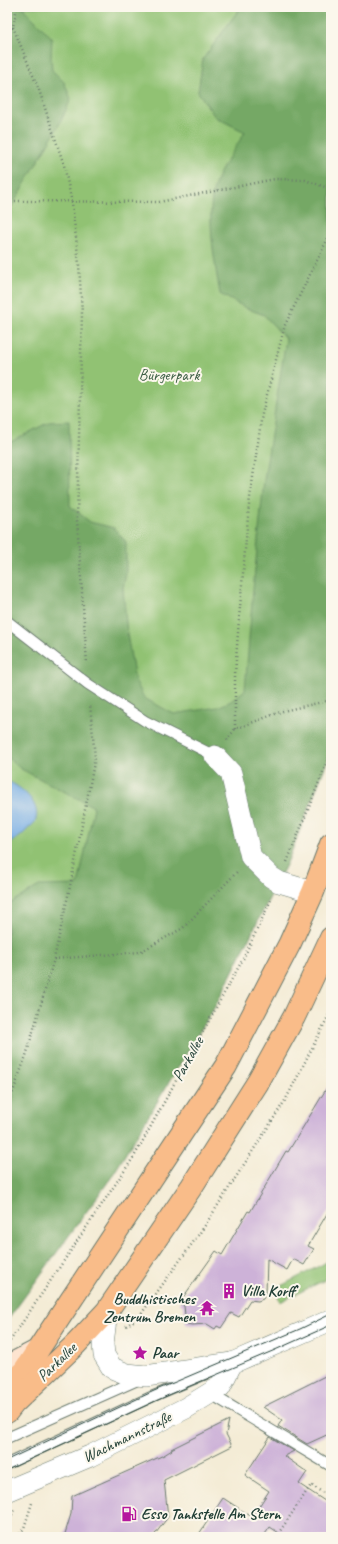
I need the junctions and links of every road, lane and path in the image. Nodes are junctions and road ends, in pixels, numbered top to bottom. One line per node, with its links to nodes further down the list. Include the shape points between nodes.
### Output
1 (17, 7): 2 (path)
2 (13, 27): 3 (path); 6 (path, via 53,129)
3 (7, 36)
4 (331, 189): 6 (path, via 305,180 275,179 159,202)
5 (7, 200): 6 (path)
6 (72, 203)
7 (331, 232): 9 (path, via 285,325 262,414 249,505 239,619 235,729 283,711)
8 (7, 621): 11 (lane, via 88,684 145,722)
9 (331, 700)
10 (331, 752): 14 (path, Parkallee)
11 (215, 756): 13 (street, via 231,773)
12 (331, 844): 15 (main road, Parkallee)
13 (251, 857): 14 (street); 17 (path, via 183,928 140,952)
14 (279, 882): 15 (street); 20 (path, Parkallee, via 244,959 135,1155)
15 (313, 892): 21 (main road, Parkallee, via 290,943 226,1066)
16 (331, 938): 18 (main road, Parkallee, via 294,1017 258,1082 192,1186)
17 (54, 959)
18 (107, 1311): 24 (street, Parkallee, via 104,1355 112,1368 127,1374); 27 (main road, Parkallee)
19 (331, 1320): 22 (street)
20 (7, 1344)
21 (36, 1351): 23 (main road, via 14,1363); 25 (main road, Parkallee, via 24,1371)
22 (232, 1363): 24 (street); 26 (street, Wachmannstraße, via 220,1387); 29 (lane)
23 (7, 1371)
24 (146, 1376): 28 (lane)
25 (7, 1387)
26 (209, 1393): 30 (lane); 31 (street, Wachmannstraße, via 186,1408 90,1456)
27 (7, 1412)
28 (7, 1438)
29 (7, 1464)
30 (331, 1466)
31 (7, 1491)
32 (331, 1498): 33 (path, via 311,1485)
33 (276, 1537)

